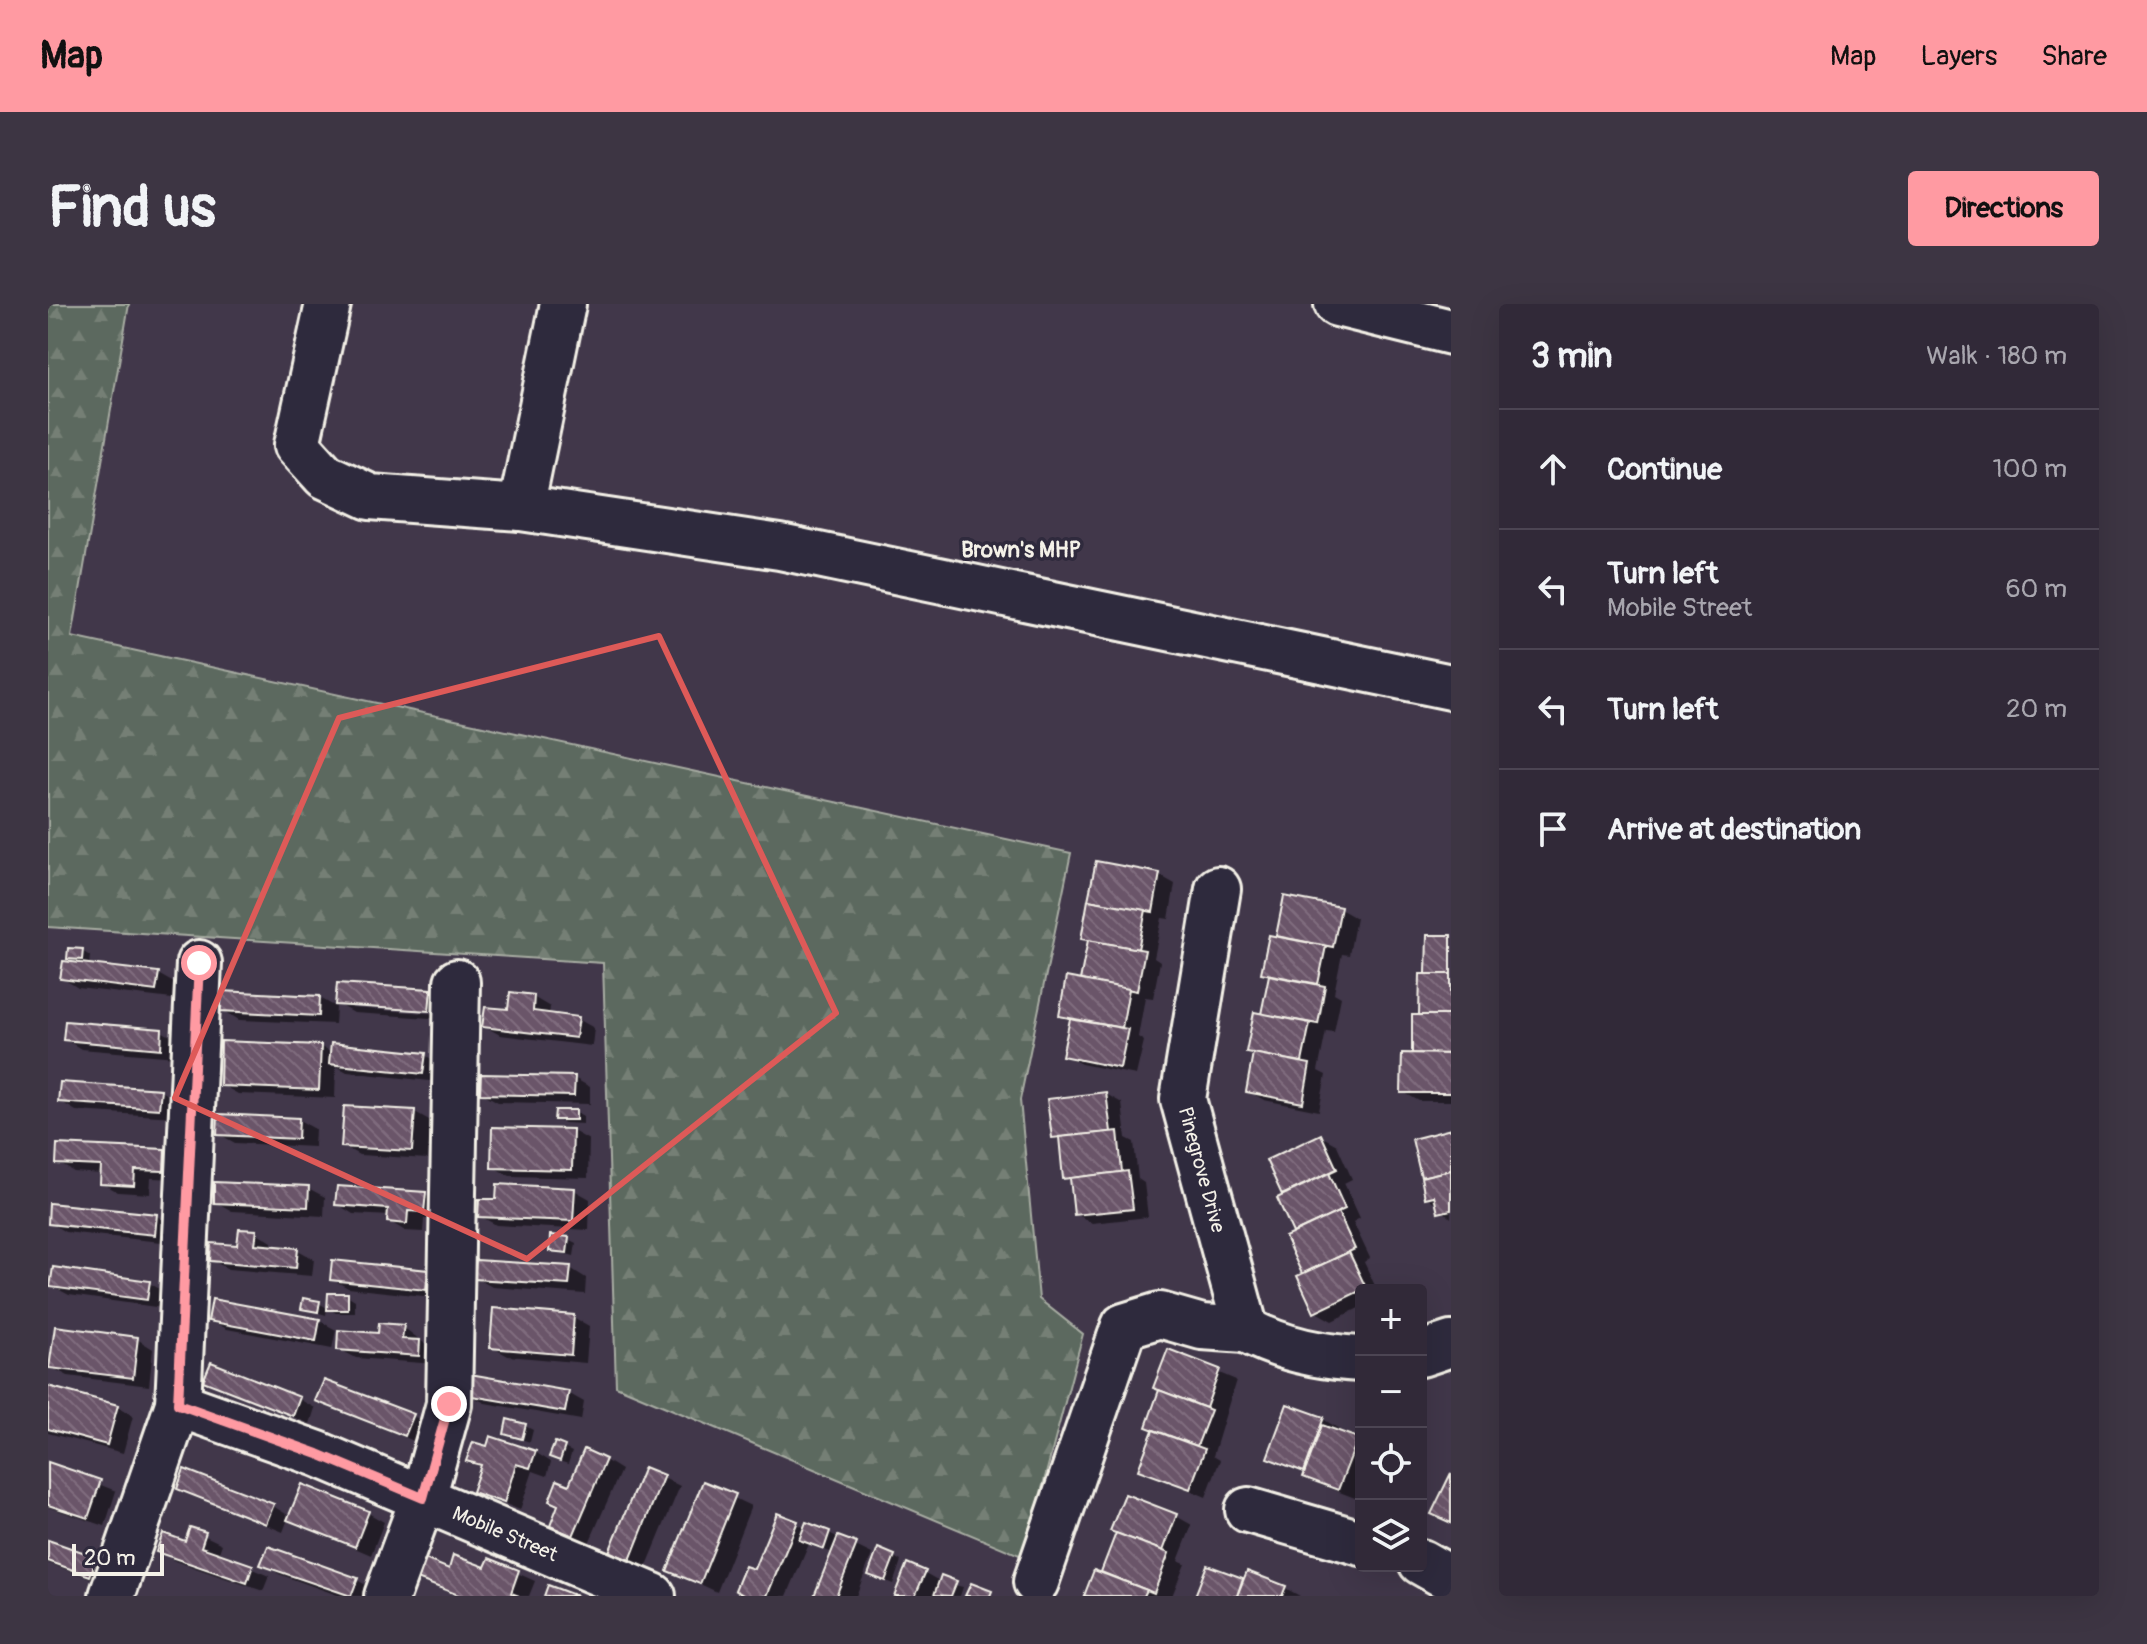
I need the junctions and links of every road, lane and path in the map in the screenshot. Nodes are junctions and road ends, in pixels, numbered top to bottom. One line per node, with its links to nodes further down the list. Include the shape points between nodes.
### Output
1 (328, 304): 5 (street, via 297,445 325,476 370,497)
2 (563, 304): 5 (street)
3 (1337, 304): 4 (street)
4 (1451, 332)
5 (521, 508): 6 (street, via 780,547)
6 (1451, 687)
7 (1218, 889): 10 (street, Pinegrove Drive, via 1183,1099)
8 (199, 963): 14 (street)
9 (457, 982): 15 (street, via 449,1404)
10 (1246, 1330): 13 (street, via 1271,1343); 20 (street, via 1202,1327 1160,1315 1124,1326)
11 (1451, 1344): 12 (street)
12 (1427, 1352)
13 (1355, 1358)
14 (178, 1404): 15 (street, Mobile Street); 21 (street)
15 (423, 1498): 22 (street); 23 (street, Mobile Street)
16 (1248, 1510): 17 (street)
17 (1355, 1531)
18 (1427, 1565): 19 (street)
19 (1451, 1579)
20 (1036, 1582)
21 (112, 1596)
22 (387, 1596)
23 (653, 1596)

